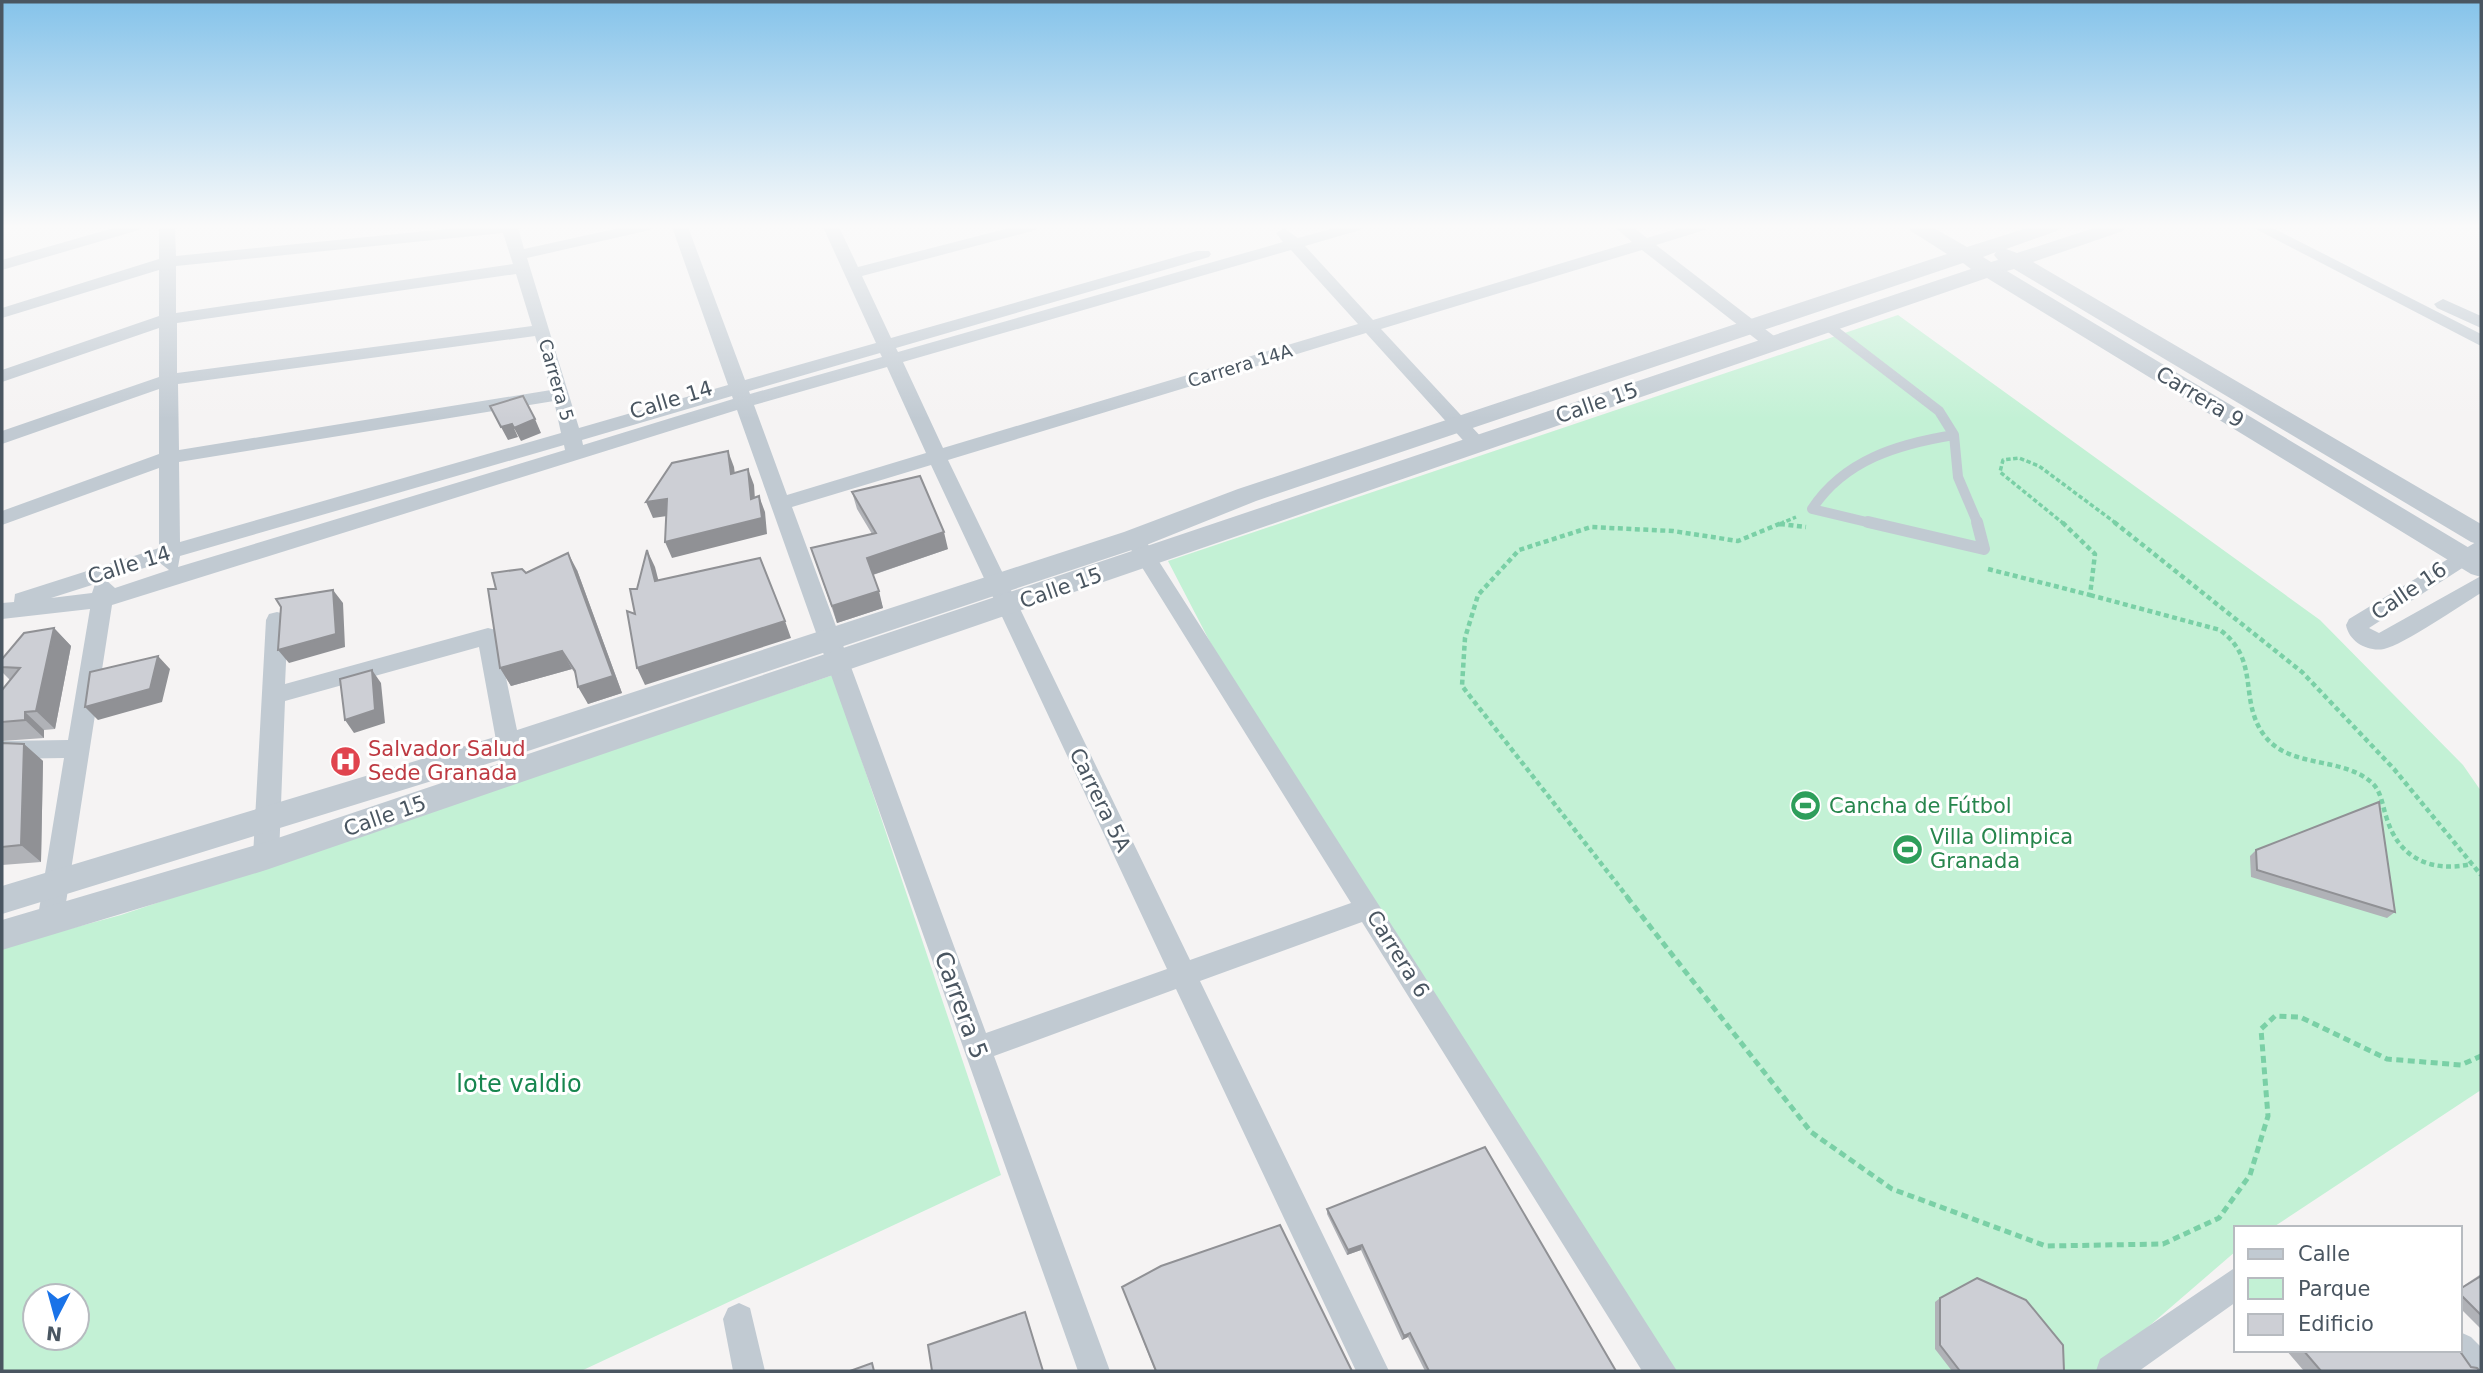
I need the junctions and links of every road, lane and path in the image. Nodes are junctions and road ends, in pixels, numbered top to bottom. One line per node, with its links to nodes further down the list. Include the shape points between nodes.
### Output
1 (73, 291): 17 (street)
2 (168, 291): 18 (street)
3 (337, 291): 18 (street)
4 (530, 291): 23 (street, Carrera 5)
5 (703, 291): 30 (street, Carrera 5)
6 (861, 291): 26 (street, Carrera 5A)
7 (1098, 291): 26 (street, Calle 14)
8 (1339, 291): 21 (street)
9 (1485, 291): 21 (street, Carrera 14A)
10 (1706, 291): 22 (street)
11 (1856, 291): 22 (street, Calle 15)
12 (1910, 291): 20 (street, Calle 15)
13 (2044, 291): 46 (street, Carrera 9)
14 (2066, 291): 43 (street, Carrera 9)
15 (2384, 291): 24 (street)
16 (2418, 291): 19 (street)
17 (2, 313)
18 (168, 319): 27 (street); 28 (street)
19 (2481, 323)
20 (1827, 325): 25 (street, Calle 15); 32 (lane, via 1939,411)
21 (1369, 326): 31 (street); 36 (street, Carrera 14A)
22 (1751, 326): 25 (street); 31 (street, Calle 15)
23 (542, 330): 28 (street); 29 (street, Carrera 5)
24 (2481, 341)
25 (1772, 343): 34 (street, Calle 15)
26 (890, 353): 30 (street, Calle 14); 36 (street, Carrera 5A)
27 (2, 376)
28 (168, 380): 33 (street); 37 (street)
29 (562, 394): 35 (street, Carrera 5); 37 (street)
30 (741, 394): 35 (street, Calle 14); 38 (street, Carrera 5)
31 (1459, 424): 34 (street); 44 (street, Calle 15, via 1247,495)
32 (1954, 435): 39 (lane, via 1862,463 1832,482); 39 (lane, via 1959,447 1958,475 1984,549)
33 (2, 438)
34 (1477, 444): 44 (street, Calle 15)
35 (574, 445): 45 (street, Calle 14); 49 (street, Calle 14)
36 (938, 457): 38 (street, Carrera 14A); 51 (street, Carrera 5A)
37 (169, 458): 40 (street); 45 (street)
38 (780, 504): 57 (street, Carrera 5)
39 (1812, 509): 41 (path)
40 (2, 518)
41 (1779, 524): 42 (path); 73 (path, via 1738,541 1673,531 1591,527 1519,550 1478,595 1465,638 1462,686 1811,1132 1892,1189 2046,1246 2163,1244 2219,1218 2250,1175 2268,1116 2261,1029 2275,1016 2300,1017 2387,1059 2461,1065)
42 (1810, 527)
43 (2481, 536)
44 (1140, 549): 51 (street, Calle 15); 68 (street, Carrera 6)
45 (171, 552): 48 (street, Calle 14); 49 (street)
46 (2475, 556): 50 (street, Calle 16, via 2357,625 2358,631 2371,641 2383,641)
47 (1987, 569): 52 (path)
48 (105, 574): 53 (street); 54 (street, Calle 14)
49 (170, 577): 53 (street, Calle 14)
50 (2481, 583)
51 (1001, 595): 57 (street, Calle 15); 71 (street, Carrera 5A)
52 (2090, 595): 64 (path, via 2220,630 2237,644 2245,659 2252,718 2267,739 2291,754 2340,767 2371,782 2399,847 2420,863 2450,870); 64 (path, via 2095,554 2082,538 2000,472 2003,460 2019,458 2039,466 2156,553 2302,672 2394,769)
53 (102, 600): 55 (street, Calle 14); 59 (street)
54 (2, 605)
55 (2, 611)
56 (277, 620): 58 (street)
57 (834, 651): 61 (street, Calle 15); 72 (street, Carrera 5)
58 (273, 696): 61 (street, via 488,636); 62 (street)
59 (80, 749): 60 (street); 66 (street)
60 (2, 750)
61 (511, 759): 62 (street, Calle 15); 63 (street, Calle 15)
62 (267, 821): 63 (street); 66 (street, Calle 15)
63 (266, 856): 69 (street, Calle 15)
64 (2472, 864): 65 (path)
65 (2481, 875)
66 (56, 885): 67 (street, Calle 15); 69 (street)
67 (7, 897)
68 (1369, 908): 71 (street); 80 (street, Carrera 6)
69 (50, 922): 70 (street, Calle 15)
70 (2, 935)
71 (1184, 976): 72 (street); 79 (street, Carrera 5A)
72 (977, 1049): 78 (street, Carrera 5)
73 (2481, 1056)
74 (2234, 1284): 81 (street)
75 (739, 1319): 77 (street)
76 (2462, 1350): 82 (street)
77 (749, 1371)
78 (1094, 1371)
79 (1373, 1371)
80 (1661, 1371)
81 (2112, 1371)
82 (2481, 1371)

